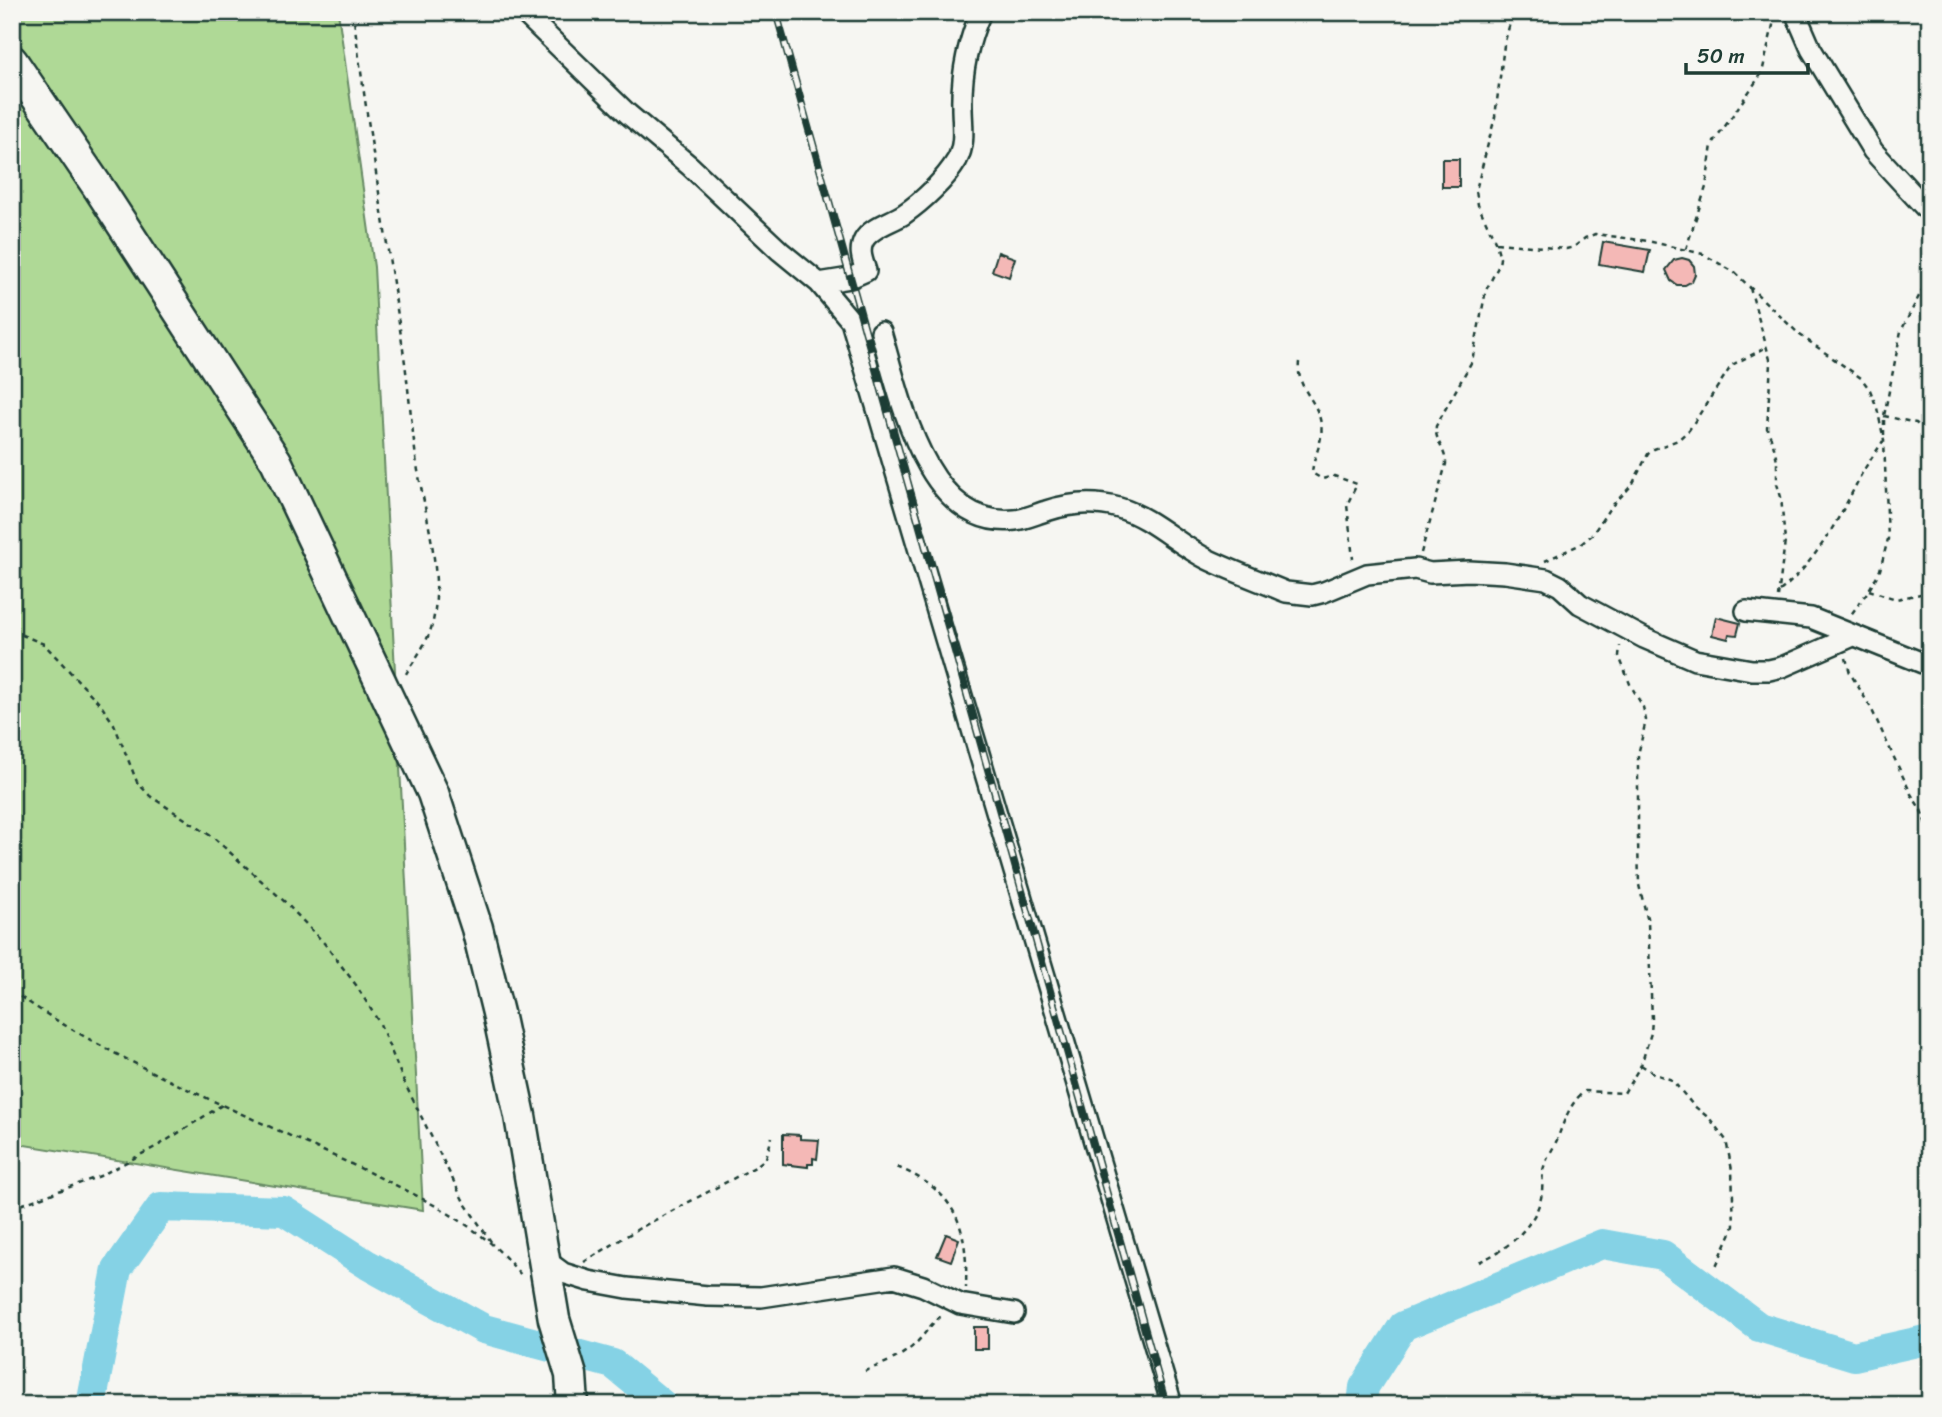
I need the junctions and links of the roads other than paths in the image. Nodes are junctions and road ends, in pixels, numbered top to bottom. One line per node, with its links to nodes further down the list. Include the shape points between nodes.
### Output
1 (523, 12): 6 (street, via 628,114)
2 (981, 12): 6 (street, via 970,36 962,106 964,136 958,158 913,208 864,240 860,253 866,271)
3 (1795, 12): 5 (street, via 1811,49 1860,131)
4 (12, 61): 11 (highway, via 276,461 433,793 477,928)
5 (1930, 213)
6 (819, 283): 14 (street, via 851,321)
7 (881, 332): 9 (street, via 923,458 945,489 975,514 989,519 1018,520 1073,503 1120,508 1207,558 1286,592 1324,592 1367,574 1415,569 1546,579 1625,629 1695,660 1728,668 1782,667)
8 (1746, 611): 9 (street, via 1811,618)
9 (1845, 636): 10 (street)
10 (1930, 666)
11 (555, 1267): 12 (street, via 627,1288 722,1296 761,1297 894,1277 962,1305); 13 (highway, via 552,1311 571,1375)
12 (1014, 1312)
13 (573, 1405)
14 (1172, 1405)

